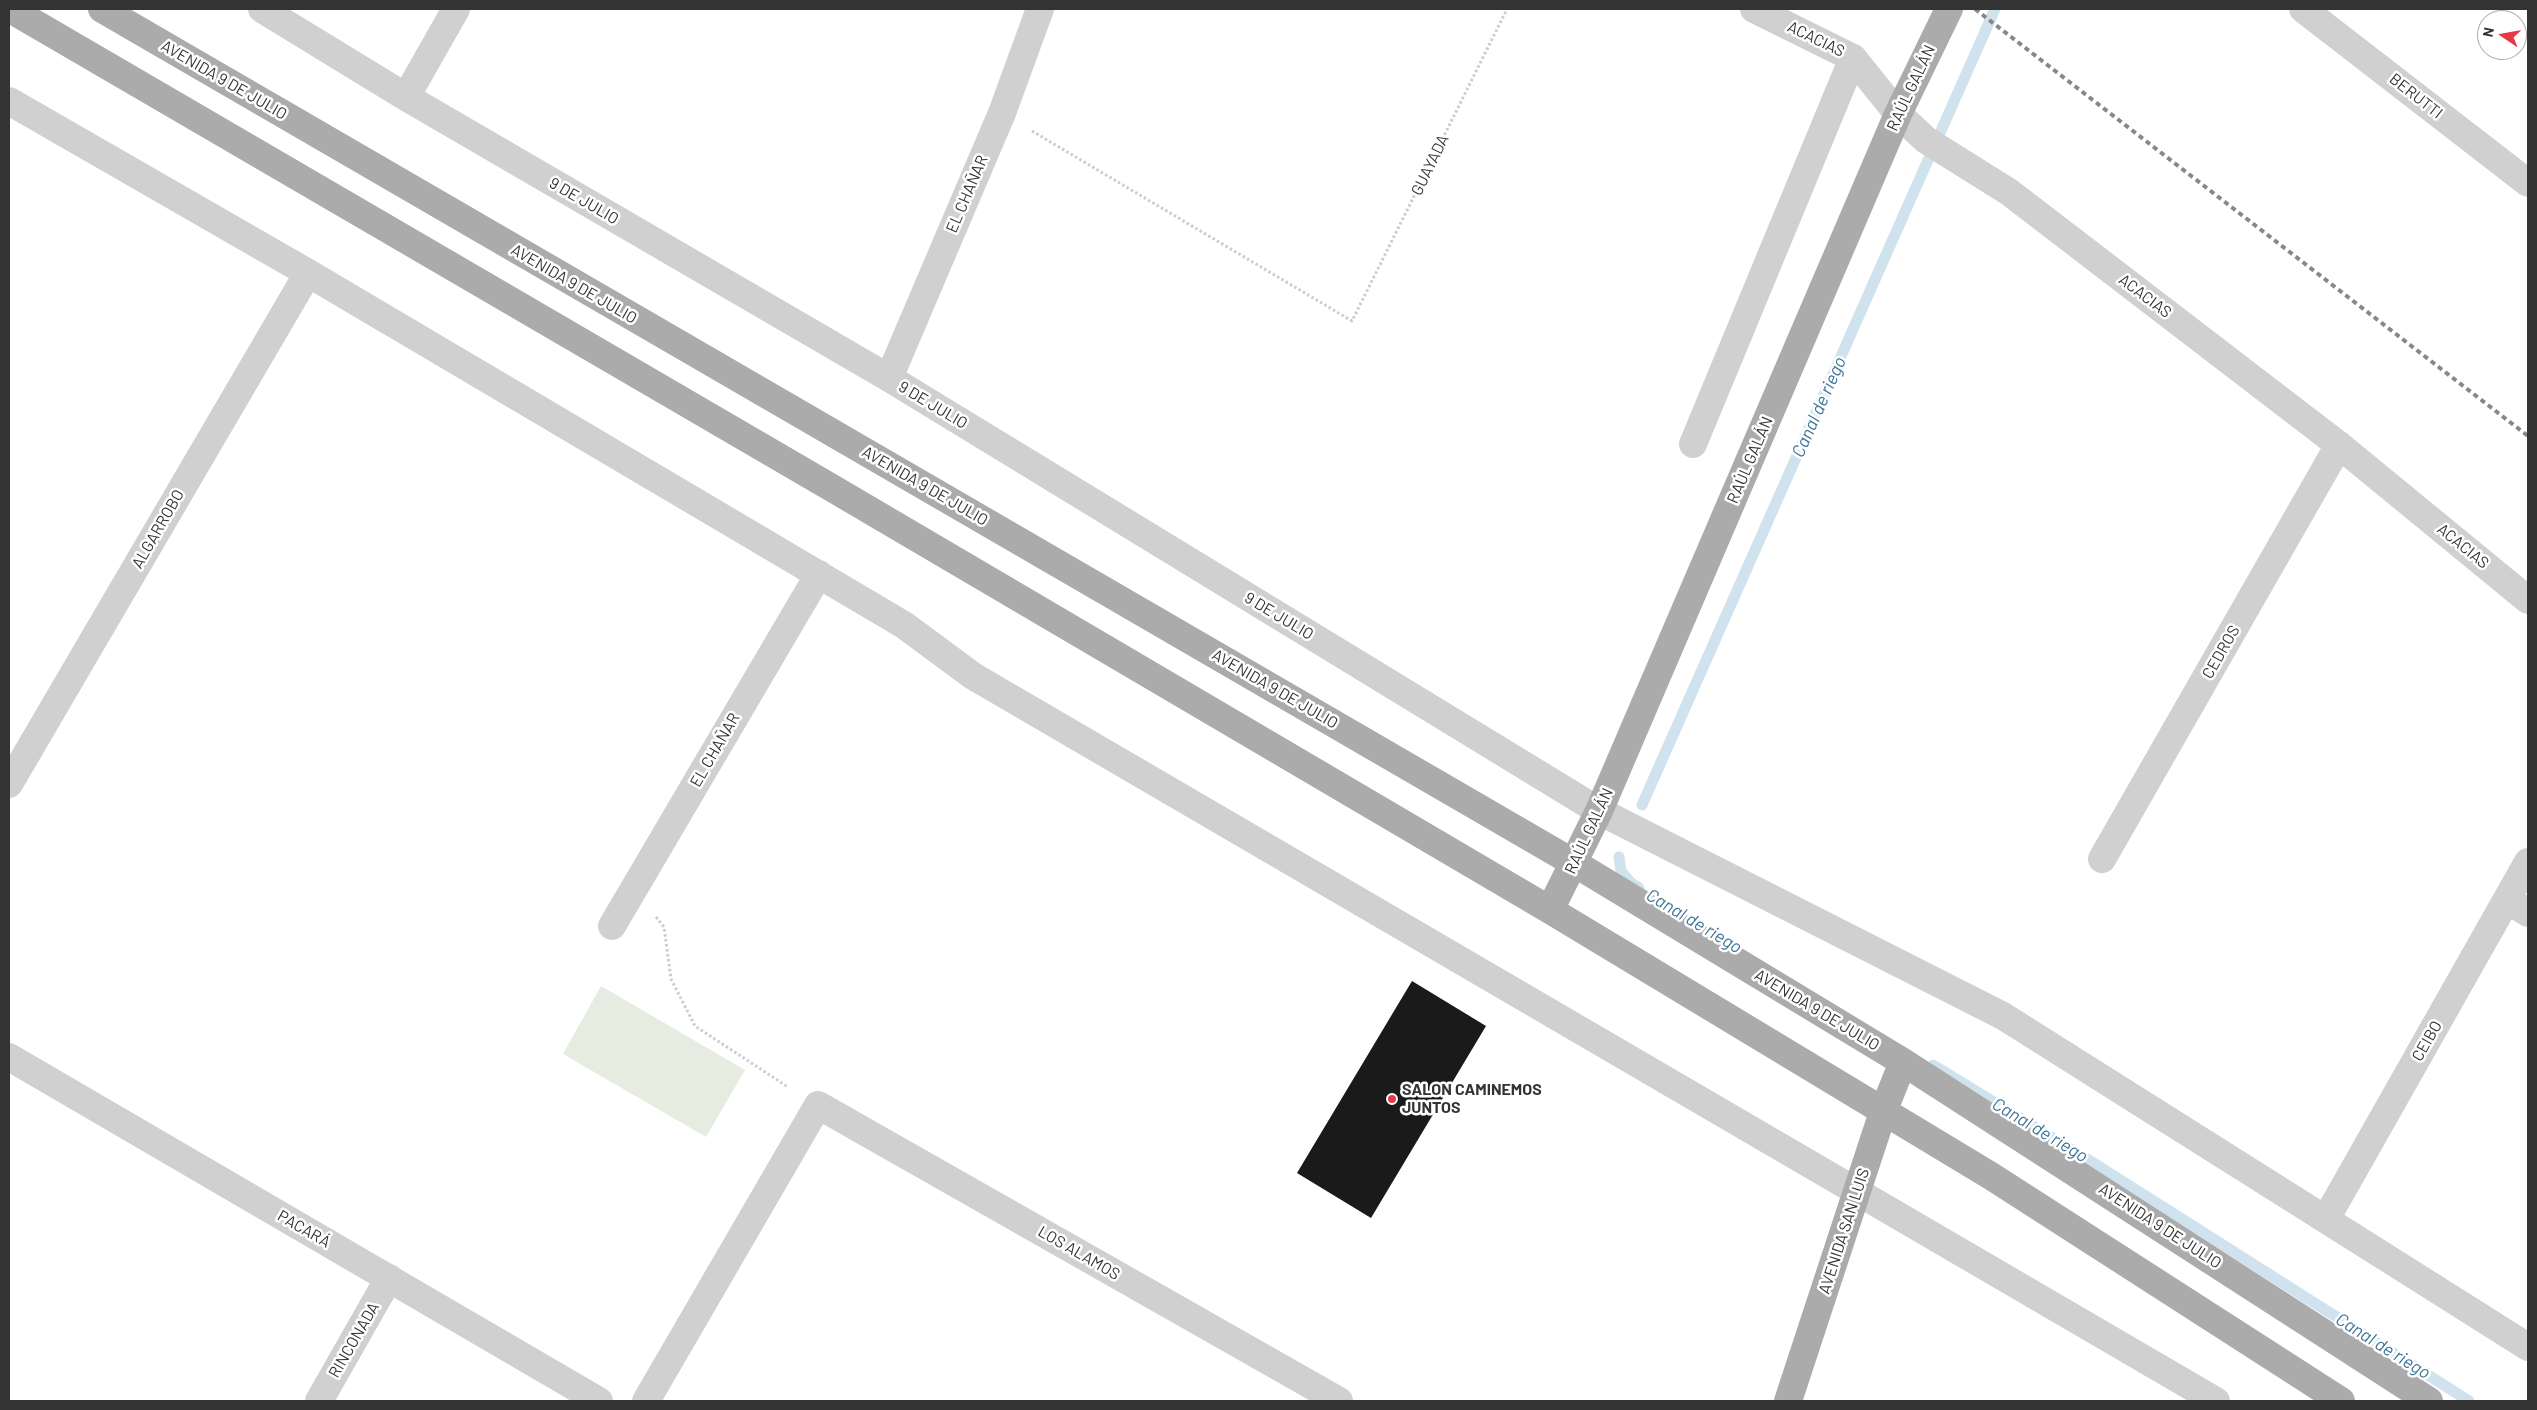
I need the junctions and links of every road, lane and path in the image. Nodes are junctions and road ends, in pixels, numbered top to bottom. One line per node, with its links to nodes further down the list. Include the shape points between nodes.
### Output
1 (10, 9): 29 (main road)
2 (102, 9): 26 (main road, AVENIDA 9 DE JULIO)
3 (262, 9): 11 (street, 9 DE JULIO)
4 (456, 9): 11 (street)
5 (1040, 9): 13 (street, EL CHAÑAR)
6 (1508, 9): 13 (path, GUAYADA, via 1352,321)
7 (1754, 9): 10 (street, ACACIAS)
8 (1949, 9): 14 (main road, RAÚL GALÁN)
9 (2303, 9): 15 (street, BERUTTI)
10 (1854, 58): 14 (street, ACACIAS); 18 (street)
11 (406, 97): 17 (street, 9 DE JULIO)
12 (9, 101): 16 (street)
13 (1002, 113): 17 (street, EL CHAÑAR)
14 (1898, 114): 19 (street, ACACIAS, via 1926,140 2009,192); 23 (main road, RAÚL GALÁN)
15 (2528, 183)
16 (308, 273): 20 (street); 22 (street, ALGARROBO)
17 (889, 378): 23 (street, 9 DE JULIO)
18 (1693, 444)
19 (2339, 445): 21 (street, ACACIAS); 24 (street, CEDROS)
20 (819, 574): 27 (street, EL CHAÑAR); 35 (street, via 904,625 973,676)
21 (2528, 600)
22 (9, 784)
23 (1599, 811): 26 (main road, RAÚL GALÁN); 36 (street, 9 DE JULIO, via 2003,1016)
24 (2102, 859)
25 (2528, 862): 28 (street, CEIBO)
26 (1574, 863): 29 (main road, RAÚL GALÁN); 32 (main road, AVENIDA 9 DE JULIO)
27 (634, 890): 30 (street, EL CHAÑAR); 33 (path, via 664,928 671,979 695,1026)
28 (2518, 906): 36 (street, CEIBO)
29 (1550, 910): 34 (main road)
30 (612, 926)
31 (9, 1057): 37 (street, PACARÁ)
32 (1903, 1062): 34 (main road, AVENIDA SAN LUIS); 46 (main road, AVENIDA 9 DE JULIO)
33 (818, 1106): 41 (street); 42 (street, LOS ALAMOS)
34 (1883, 1112): 35 (main road, AVENIDA SAN LUIS); 45 (main road, via 2000,1181)
35 (1857, 1190): 43 (main road, AVENIDA SAN LUIS); 44 (street)
36 (2326, 1219): 38 (street, 9 DE JULIO)
37 (389, 1278): 39 (street, RINCONADA); 40 (street, PACARÁ)
38 (2528, 1347)
39 (319, 1401)
40 (599, 1401)
41 (646, 1401)
42 (1339, 1401)
43 (1788, 1401)
44 (2216, 1401)
45 (2341, 1401)
46 (2429, 1401)

